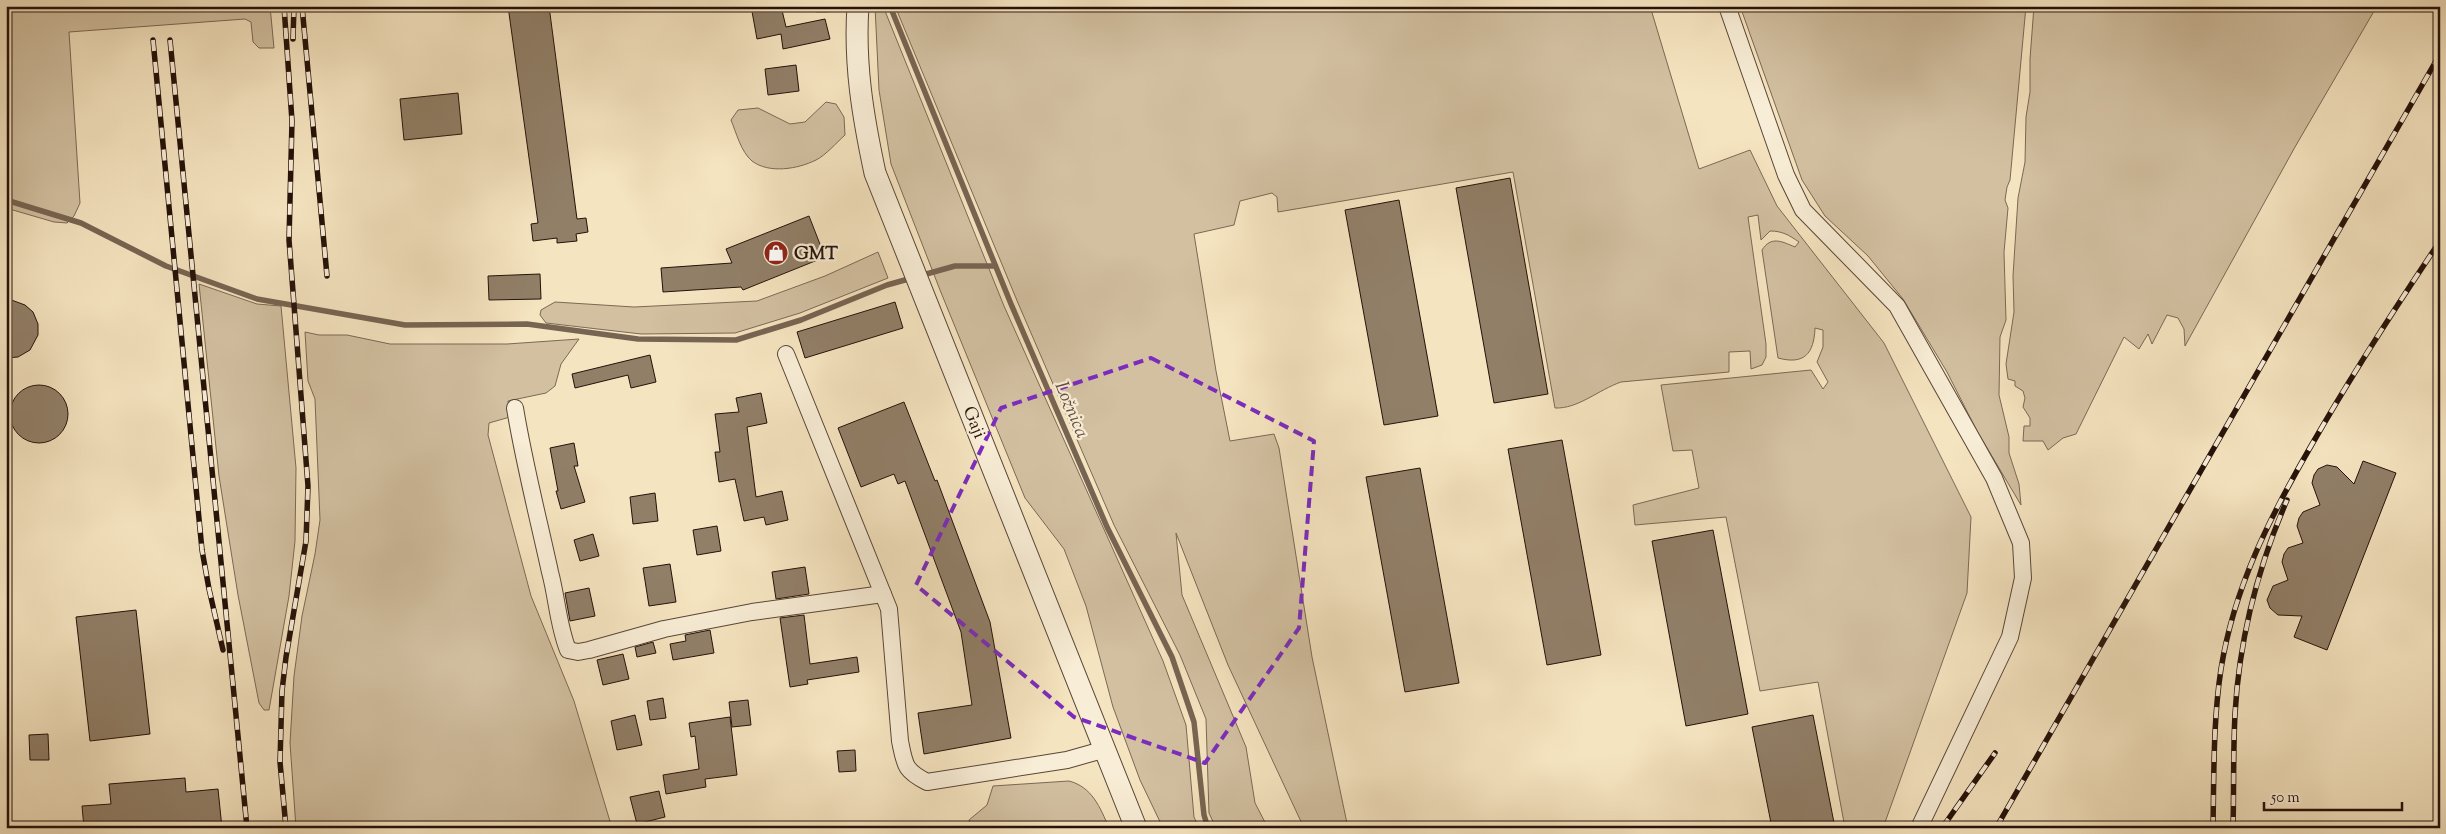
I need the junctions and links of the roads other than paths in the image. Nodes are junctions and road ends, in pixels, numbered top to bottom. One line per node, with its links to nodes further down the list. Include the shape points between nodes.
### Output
1 (858, 6): 6 (street, Gaji, via 856,42 860,97 875,173)
2 (1727, 6): 8 (street, via 1786,175 1803,210 1896,306 1994,478 2021,543 2023,578 2010,637)
3 (786, 354): 5 (street)
4 (515, 408): 5 (street, via 524,462 568,650 589,650 664,629 752,612)
5 (883, 594): 6 (street, via 889,609 900,741 910,773 927,782 1067,760)
6 (1106, 749): 7 (street, Gaji)
7 (1136, 828)
8 (1919, 828)

